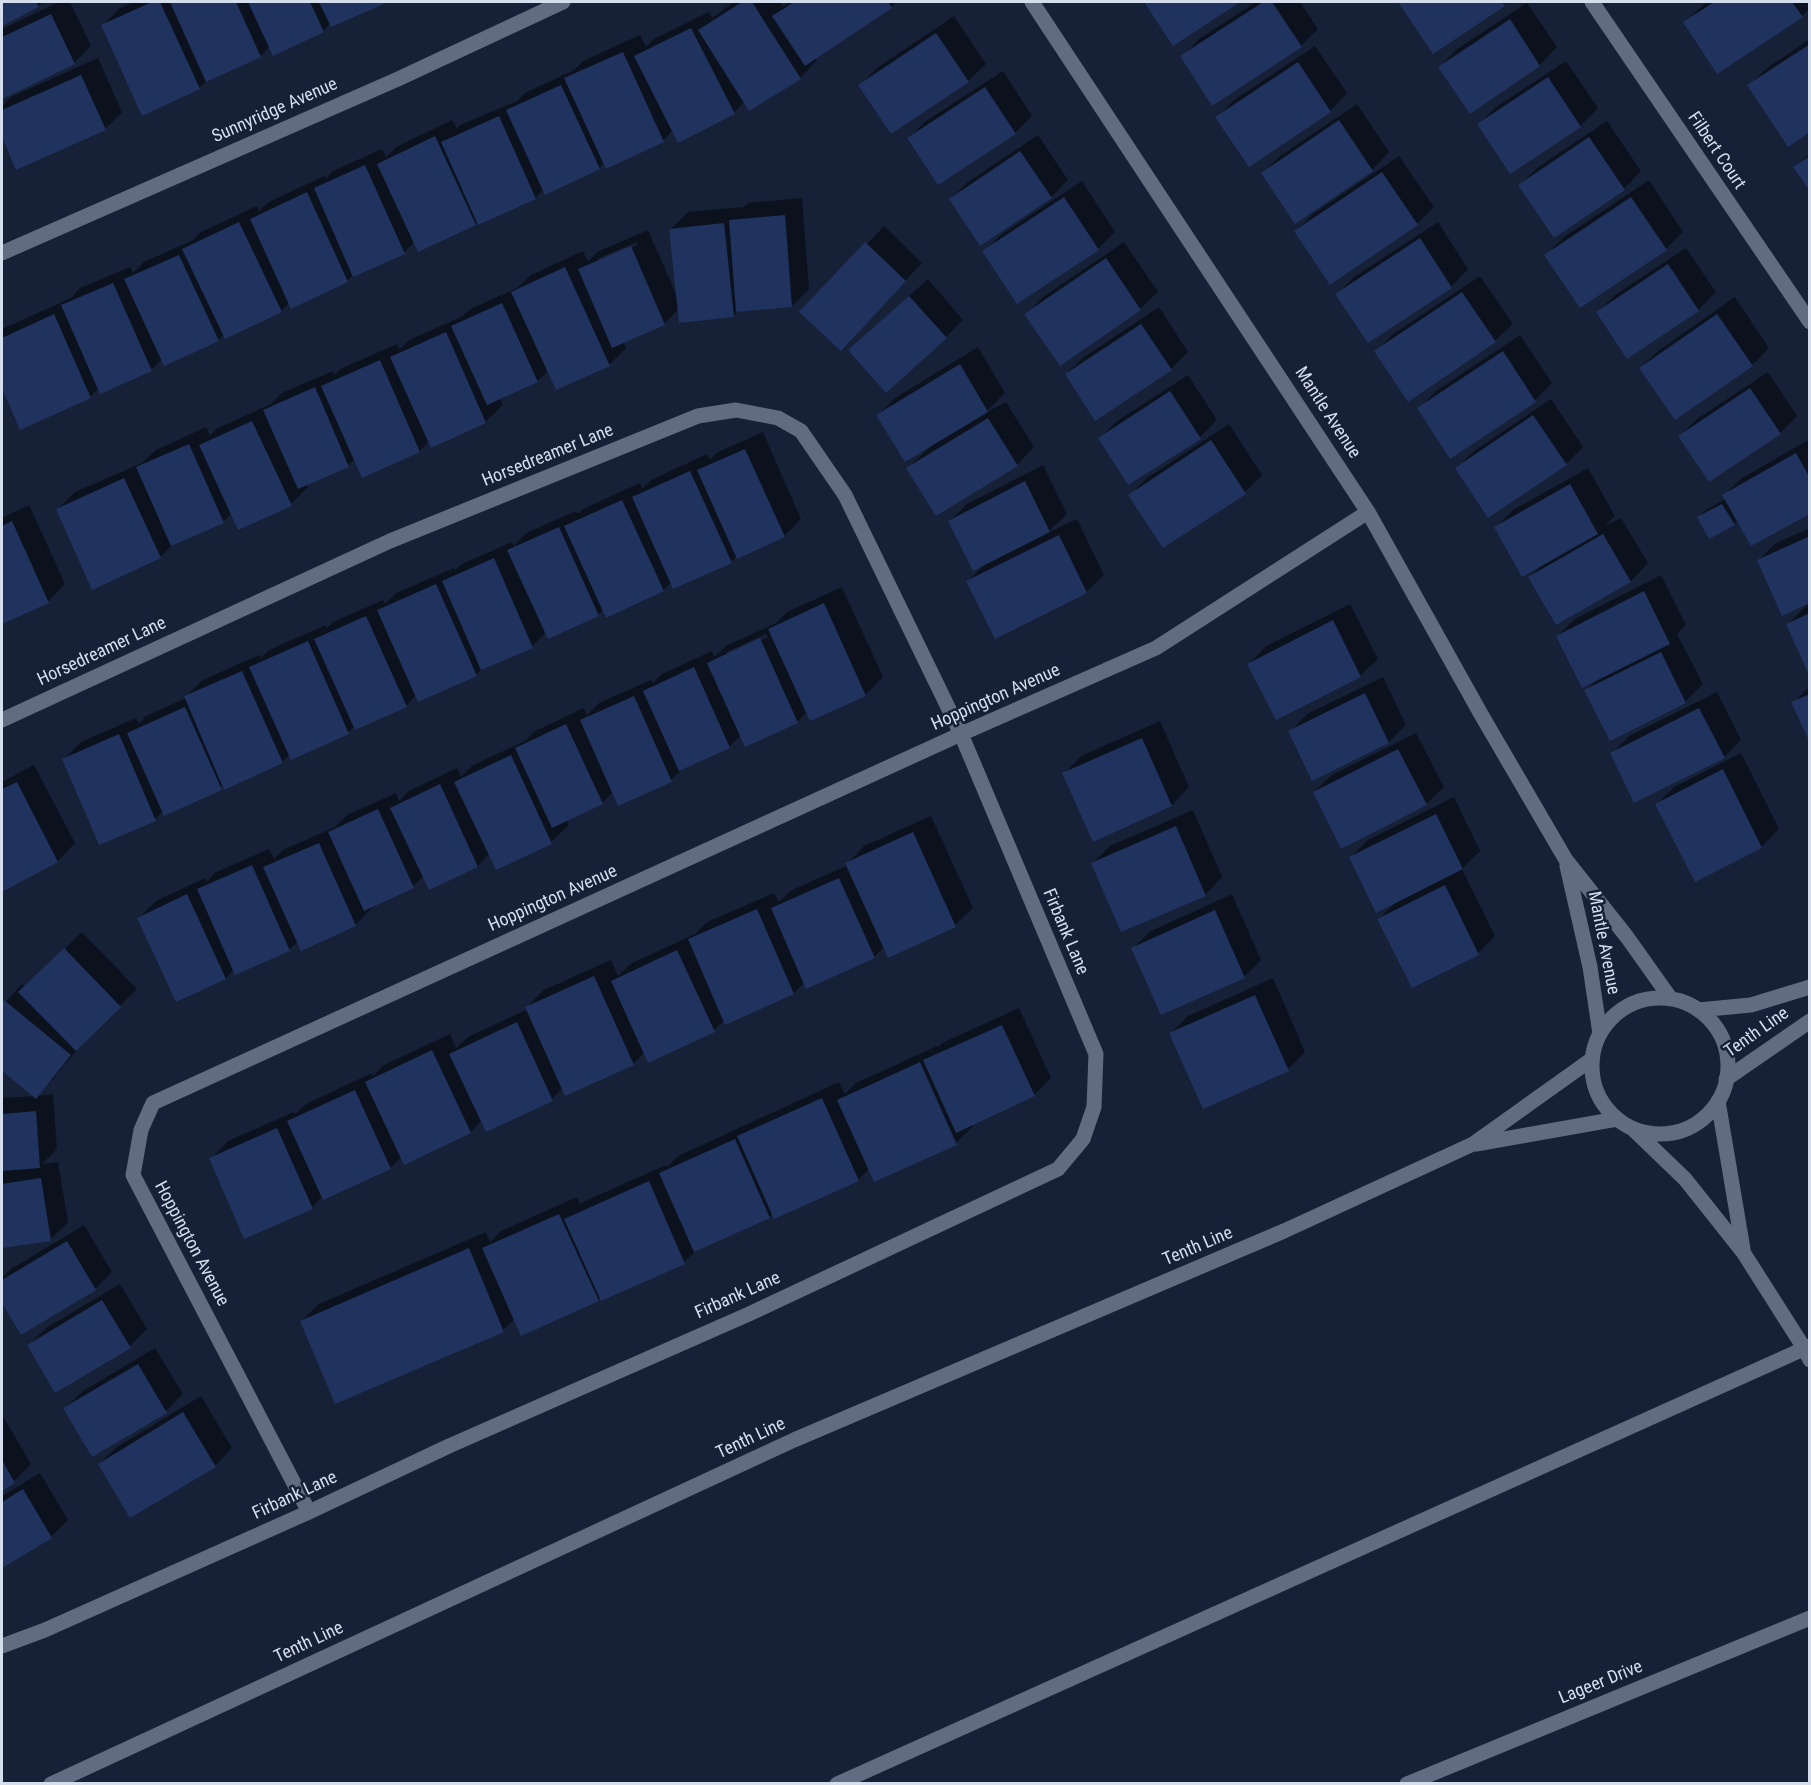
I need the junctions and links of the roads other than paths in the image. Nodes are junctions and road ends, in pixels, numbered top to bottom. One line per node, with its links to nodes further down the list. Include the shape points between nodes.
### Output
1 (563, 2): 4 (street, Sunnyridge Avenue)
2 (1032, 2): 6 (street, Mantle Avenue)
3 (1592, 2): 5 (street, Filbert Court)
4 (2, 253)
5 (1809, 322)
6 (1368, 512): 8 (street, Hoppington Avenue, via 1156,648); 9 (street, Mantle Avenue)
7 (2, 720): 8 (street, Horsedreamer Lane, via 390,541 699,416 736,410 778,418 801,431 845,495)
8 (961, 734): 23 (street, Firbank Lane, via 1096,1054 1094,1107 1083,1138 1058,1169); 23 (street, Hoppington Avenue, via 153,1103 141,1130 133,1175)
9 (1566, 860): 11 (street, Mantle Avenue); 14 (street, Mantle Avenue, via 1590,967)
10 (1809, 987): 12 (street, Tenth Line, via 1751,1005)
11 (1671, 999): 12 (street); 14 (street, via 1629,1005)
12 (1698, 1010): 16 (street, via 1722,1040)
13 (1809, 1020): 16 (street, Tenth Line)
14 (1600, 1034): 15 (street)
15 (1592, 1059): 18 (street, via 1593,1081 1602,1102); 20 (street, Tenth Line)
16 (1726, 1078): 17 (street)
17 (1718, 1101): 19 (street, via 1689,1128 1670,1134 1650,1134); 21 (street)
18 (1617, 1119): 19 (street); 20 (street, Tenth Line)
19 (1632, 1128): 21 (street, via 1685,1179)
20 (1473, 1144): 26 (street, Tenth Line, via 1284,1231 794,1440)
21 (1743, 1252): 22 (street)
22 (1808, 1351): 27 (street)
23 (309, 1512): 25 (street, Firbank Lane)
24 (1809, 1618): 28 (street, Lageer Drive)
25 (2, 1646)
26 (51, 1784)
27 (837, 1784)
28 (1407, 1784)

